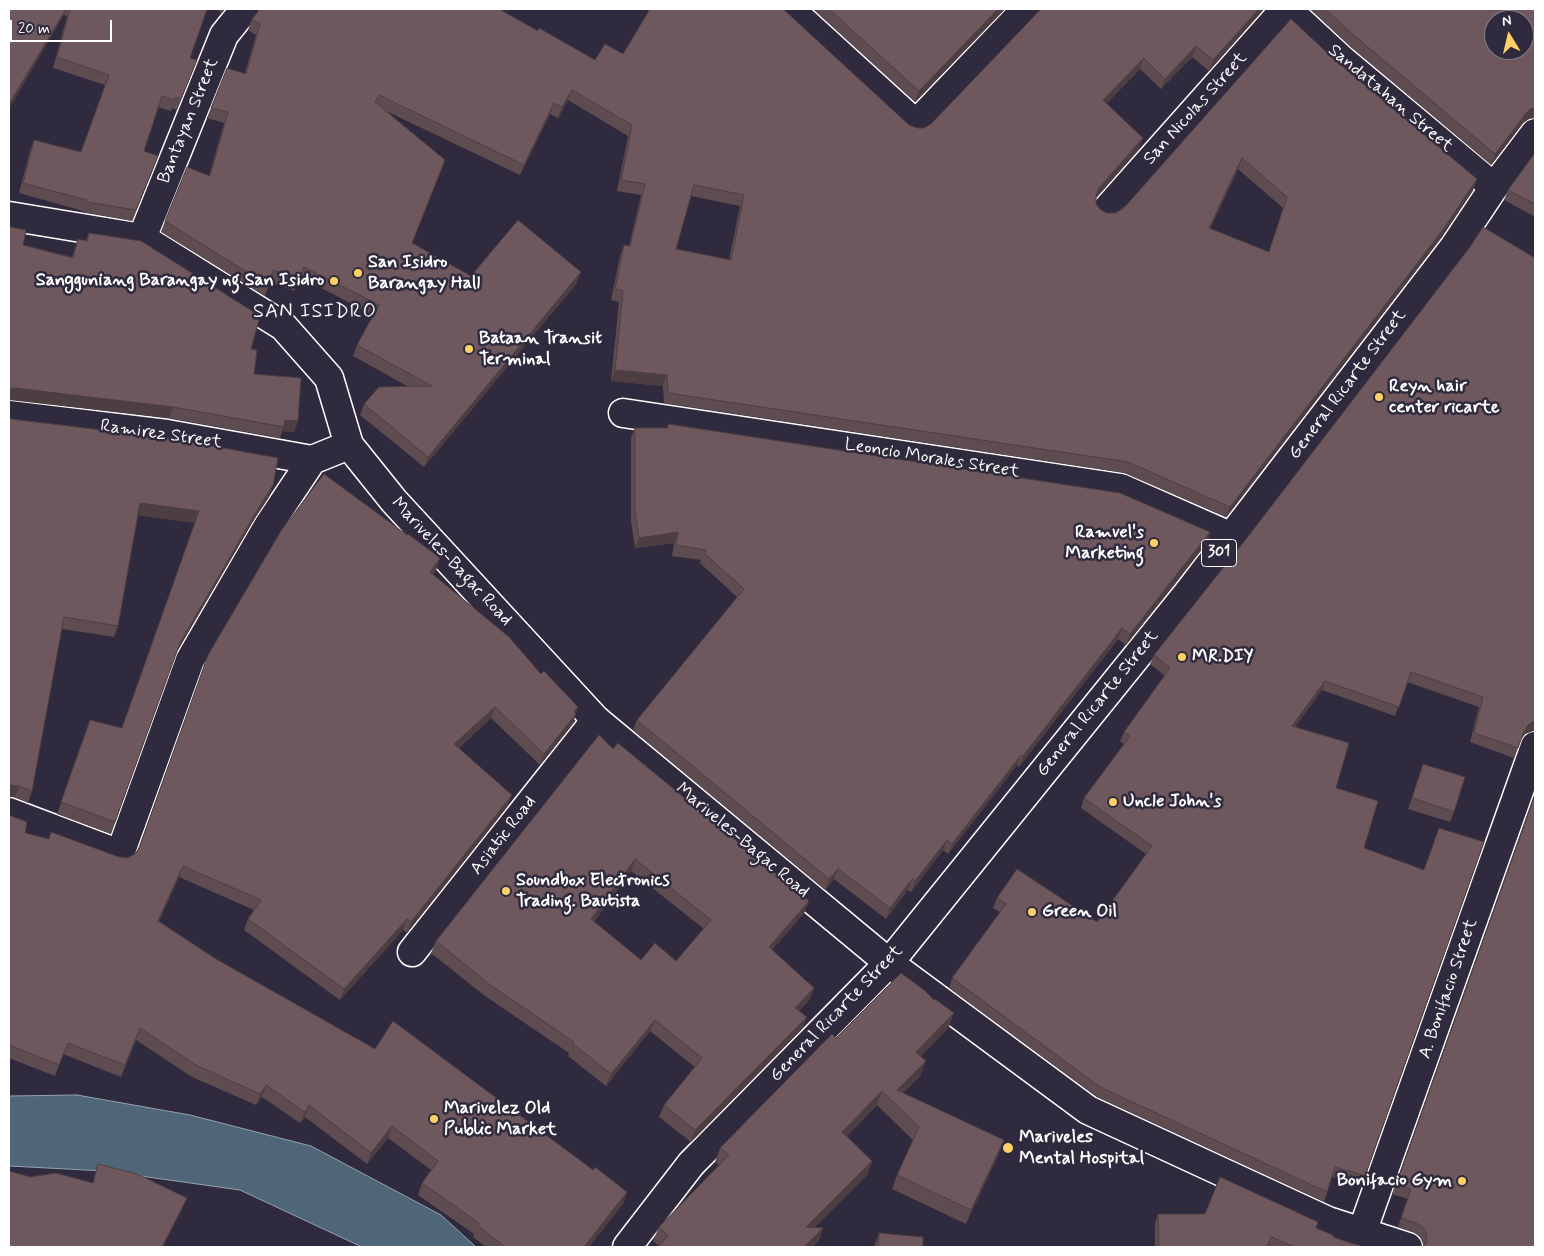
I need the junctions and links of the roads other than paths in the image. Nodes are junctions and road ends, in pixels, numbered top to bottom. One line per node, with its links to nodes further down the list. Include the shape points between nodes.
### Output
1 (245, 9): 9 (street, Bantayan Street, via 224,35)
2 (790, 9): 3 (street, via 916,124)
3 (1026, 9)
4 (1286, 9): 6 (street, Sandatahan Street); 7 (street, San Nicolas Street)
5 (1535, 133): 6 (street, General Ricarte Street / 301)
6 (1494, 187): 14 (street, General Ricarte Street / 301, via 1454,247)
7 (1107, 209)
8 (9, 216): 9 (street, Mariveles-Bagac Road)
9 (142, 238): 12 (street, Mariveles-Bagac Road, via 283,326 329,378)
10 (624, 413): 14 (street, Leoncio Morales Street, via 1121,488)
11 (9, 415): 13 (street, Ramirez Street, via 167,434)
12 (349, 445): 13 (street); 15 (street, Mariveles-Bagac Road, via 394,501)
13 (312, 460): 17 (street, via 268,526 190,660 120,854)
14 (1232, 537): 19 (street, General Ricarte Street / 301)
15 (596, 720): 18 (street, Asiatic Road); 19 (street, Mariveles-Bagac Road)
16 (1535, 746): 20 (street, A. Bonifacio Street)
17 (9, 812)
18 (412, 952)
19 (889, 963): 20 (street, Mariveles-Bagac Road, via 1088,1110 1328,1221); 21 (street, General Ricarte Street / 301, via 691,1164)
20 (1362, 1232): 22 (street, Mariveles-Bagac Road)
21 (628, 1247)
22 (1408, 1247)

